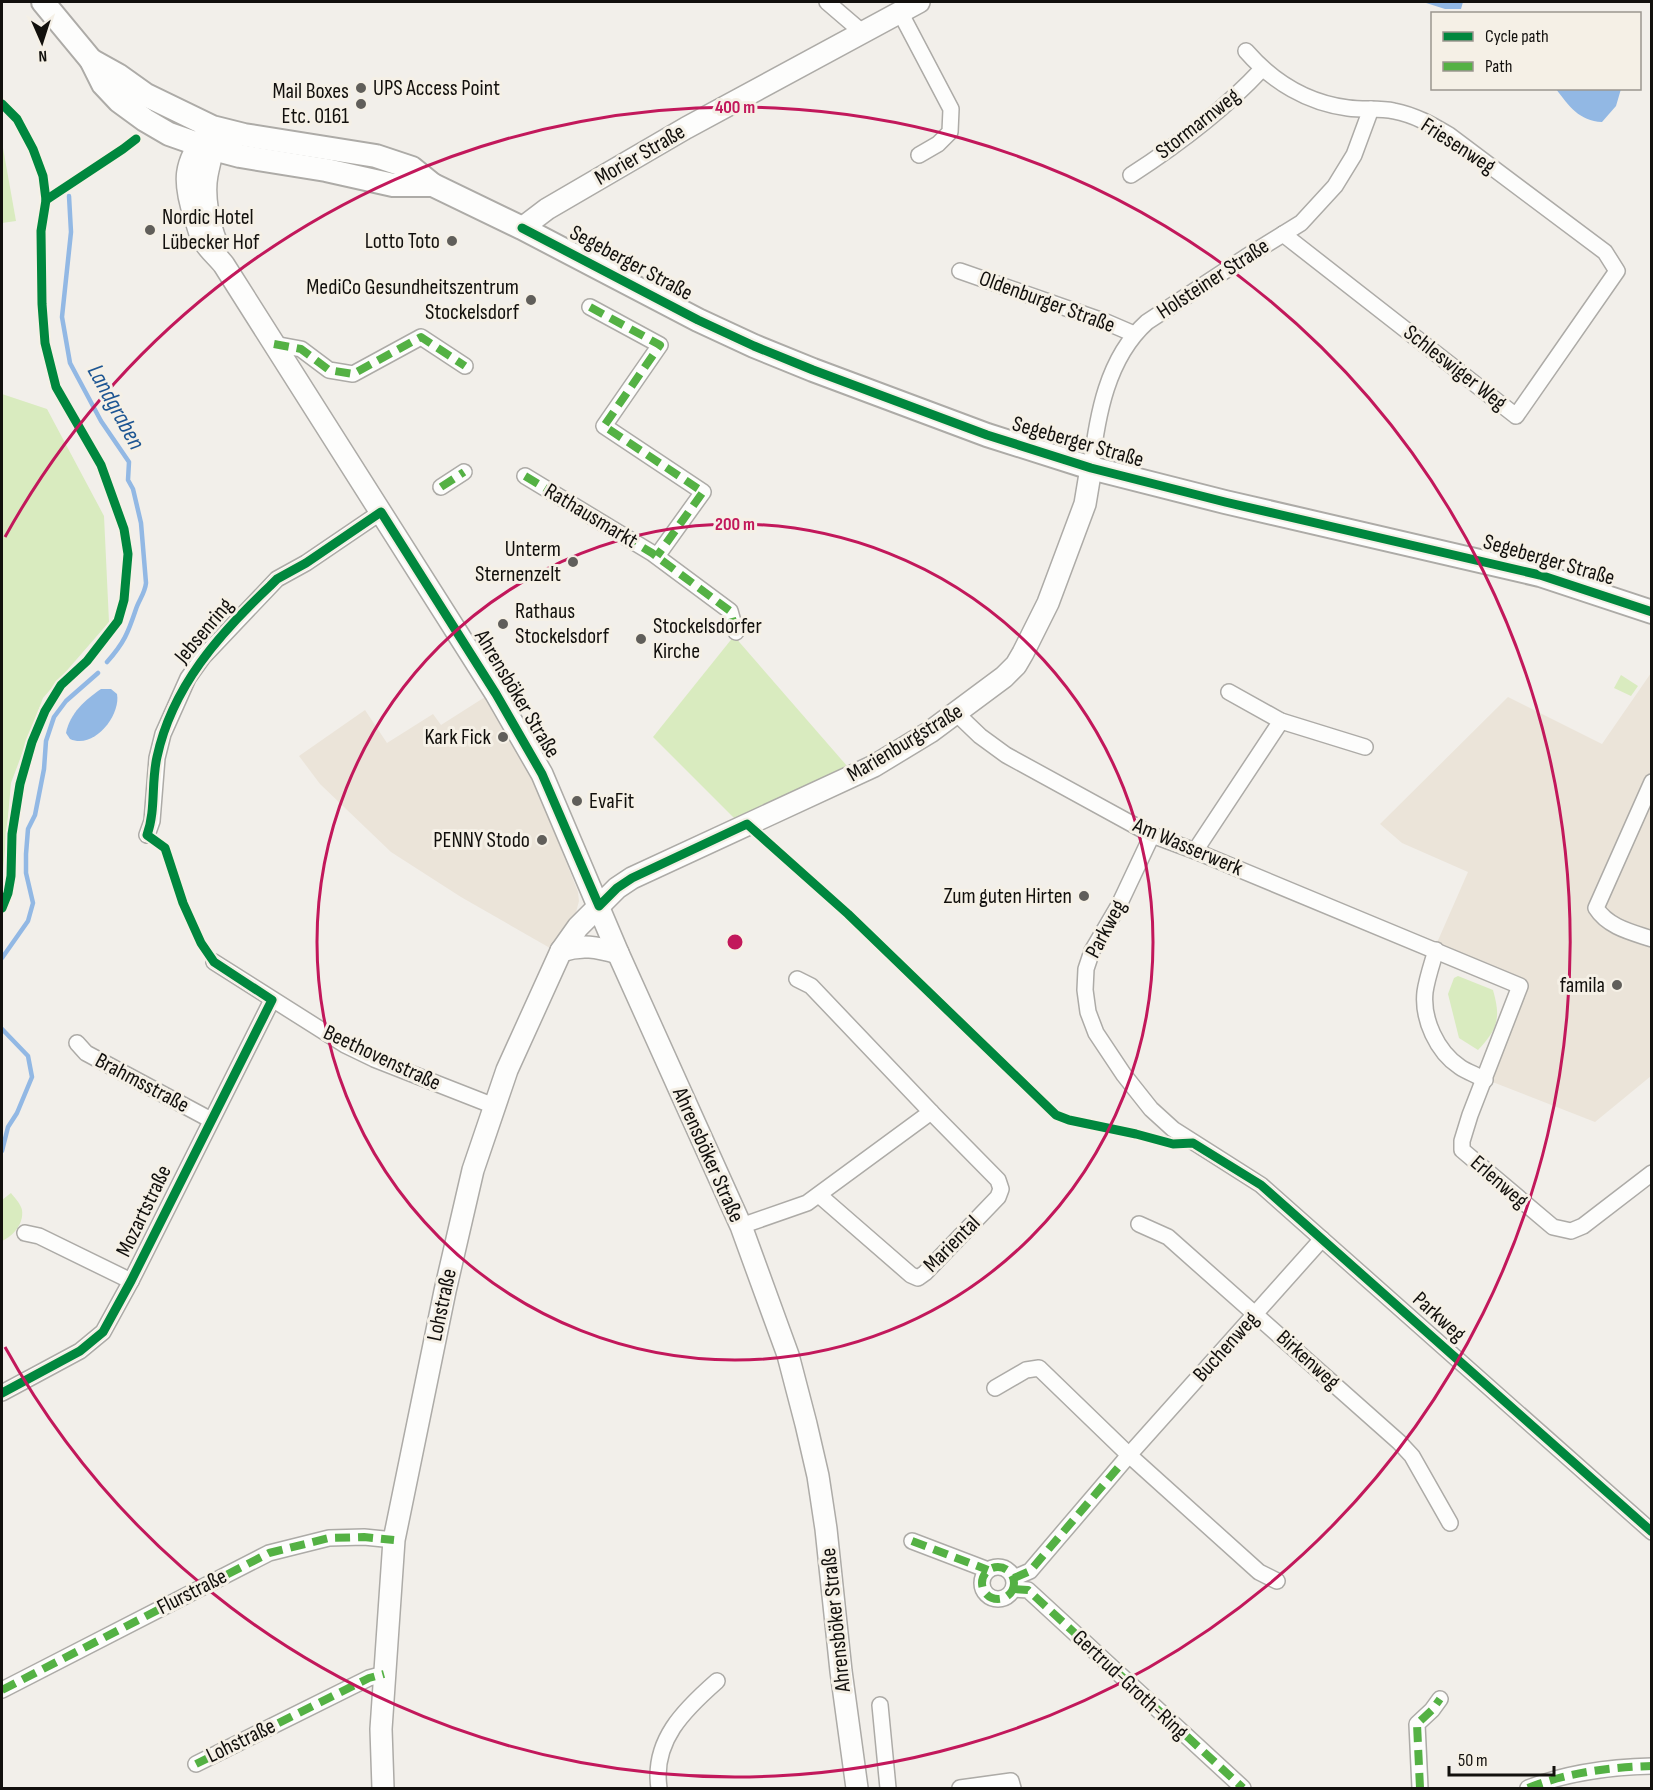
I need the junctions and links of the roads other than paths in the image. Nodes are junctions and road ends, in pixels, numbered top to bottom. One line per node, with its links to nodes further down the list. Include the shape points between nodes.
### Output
1 (827, 2): 5 (street)
2 (919, 2): 4 (main road, Morier Straße)
3 (47, 6): 9 (main road, Segeberger Straße, via 119,101 157,128)
4 (900, 12): 5 (main road, Morier Straße); 10 (street, via 951,109 950,132)
5 (862, 32): 12 (main road, Morier Straße, via 686,128 547,209)
6 (1246, 51): 7 (street, Friesenweg)
7 (1262, 69): 8 (street, Friesenweg, via 1306,98 1346,108); 11 (street, Stormarnweg, via 1200,127)
8 (1371, 109): 13 (street, Holsteiner Straße, via 1354,155 1335,186 1301,223); 15 (street, Friesenweg, via 1423,120 1449,135 1605,252)
9 (208, 140): 12 (main road, Segeberger Straße, via 244,135 376,156 412,168 433,185); 18 (main road, Ahrensböker Straße, via 206,194 213,235 224,265)
10 (919, 155)
11 (1131, 175)
12 (522, 228): 20 (main road, Segeberger Straße, via 754,346 959,425)
13 (1283, 234): 15 (street, Schleswiger Weg, via 1516,416); 17 (street, Holsteiner Straße)
14 (960, 271): 17 (street, Oldenburger Straße)
15 (1617, 271)
16 (590, 307): 25 (street, Rathausmarkt, via 660,345 604,426 703,492)
17 (1134, 334): 20 (street, Holsteiner Straße, via 1113,368 1095,432)
18 (274, 344): 19 (street, via 301,349 328,370 353,374 421,337); 24 (main road, Ahrensböker Straße)
19 (465, 366)
20 (1091, 468): 26 (main road, Segeberger Straße, via 1540,575); 29 (main road, Marienburgstraße, via 1085,504 1073,537 1048,603 1023,653 1004,677)
21 (464, 472): 23 (street)
22 (525, 476): 25 (street, Rathausmarkt)
23 (441, 487)
24 (381, 512): 33 (street, Jebsenring, via 276,579 203,657 188,678 163,734 156,759 152,821); 36 (main road, Ahrensböker Straße, via 542,774)
25 (657, 556): 27 (street, Rathausmarkt, via 730,611)
26 (1652, 612)
27 (736, 632)
28 (1229, 693): 30 (street)
29 (956, 713): 34 (street, Am Wasserwerk, via 1006,755); 36 (main road, Marienburgstraße, via 860,773 632,878)
30 (1281, 721): 31 (street); 35 (street)
31 (1365, 747)
32 (1652, 782): 37 (street, via 1596,908 1602,918 1618,927)
33 (147, 835)
34 (1152, 835): 35 (street, Am Wasserwerk); 55 (street, Parkweg, via 1086,969 1088,1012 1096,1034 1151,1109 1193,1143 1262,1185)
35 (1195, 851): 39 (street, Am Wasserwerk)
36 (599, 906): 38 (main road, Lohstraße); 40 (main road, Ahrensböker Straße)
37 (1652, 939)
38 (561, 951): 40 (main road, via 592,946); 47 (main road, Lohstraße)
39 (1436, 951): 43 (street, Am Wasserwerk); 46 (street, via 1425,994 1433,1035 1458,1066)
40 (618, 953): 53 (main road, Ahrensböker Straße)
41 (214, 962): 44 (street, Beethovenstraße)
42 (797, 979): 48 (street, Mariental, via 811,986)
43 (1520, 986): 46 (street, Erlenweg)
44 (272, 1000): 47 (street, Beethovenstraße, via 354,1050); 49 (street, Mozartstraße)
45 (76, 1043): 49 (street, Brahmsstraße, via 86,1053)
46 (1485, 1080): 50 (street, Erlenweg, via 1470,1115 1462,1150 1553,1227 1570,1231 1583,1226)
47 (494, 1106): 63 (main road, Lohstraße, via 473,1170 445,1291)
48 (932, 1112): 51 (street); 51 (street, Mariental, via 998,1180 1000,1189 998,1197 925,1273 918,1278 911,1275)
49 (211, 1120): 56 (street, Mozartstraße)
50 (1652, 1173)
51 (819, 1195): 53 (street, via 807,1203)
52 (1139, 1224): 57 (street, Birkenweg, via 1168,1237)
53 (741, 1226): 77 (main road, Ahrensböker Straße, via 788,1355 818,1476)
54 (25, 1233): 56 (street, via 39,1236)
55 (1322, 1239): 57 (street, Buchenweg); 62 (street, Parkweg)
56 (131, 1281): 59 (street, Mozartstraße, via 93,1343)
57 (1256, 1314): 60 (street, Buchenweg); 61 (street, Birkenweg, via 1412,1456)
58 (995, 1388): 60 (street, via 1026,1370 1039,1368)
59 (2, 1393)
60 (1129, 1455): 66 (street, via 1259,1572); 67 (street, via 1030,1571)
61 (1450, 1523)
62 (1652, 1532)
63 (394, 1540): 68 (main road, Lohstraße); 70 (street, Flurstraße, via 329,1538 269,1553)
64 (912, 1541): 65 (street, Gertrud-Groth-Ring)
65 (988, 1570): 67 (street, Gertrud-Groth-Ring, via 1007,1570); 67 (street, via 981,1587 992,1599 1009,1596)
66 (1277, 1581)
67 (1014, 1583): 81 (street, Gertrud-Groth-Ring, via 1028,1590)
68 (384, 1674): 73 (street, Lohstraße); 75 (main road, Lohstraße)
69 (717, 1680): 76 (street, via 678,1717 662,1747 656,1773)
70 (2, 1690)
71 (1440, 1699): 82 (street, via 1417,1724)
72 (880, 1705): 78 (street, Ahrensböker Straße)
73 (196, 1764)
74 (1652, 1766): 83 (street, via 1590,1772)
75 (383, 1788)
76 (659, 1788)
77 (857, 1788)
78 (888, 1788)
79 (960, 1788): 80 (street, via 1011,1781)
80 (1013, 1788)
81 (1243, 1788)
82 (1420, 1788)
83 (1528, 1788)

